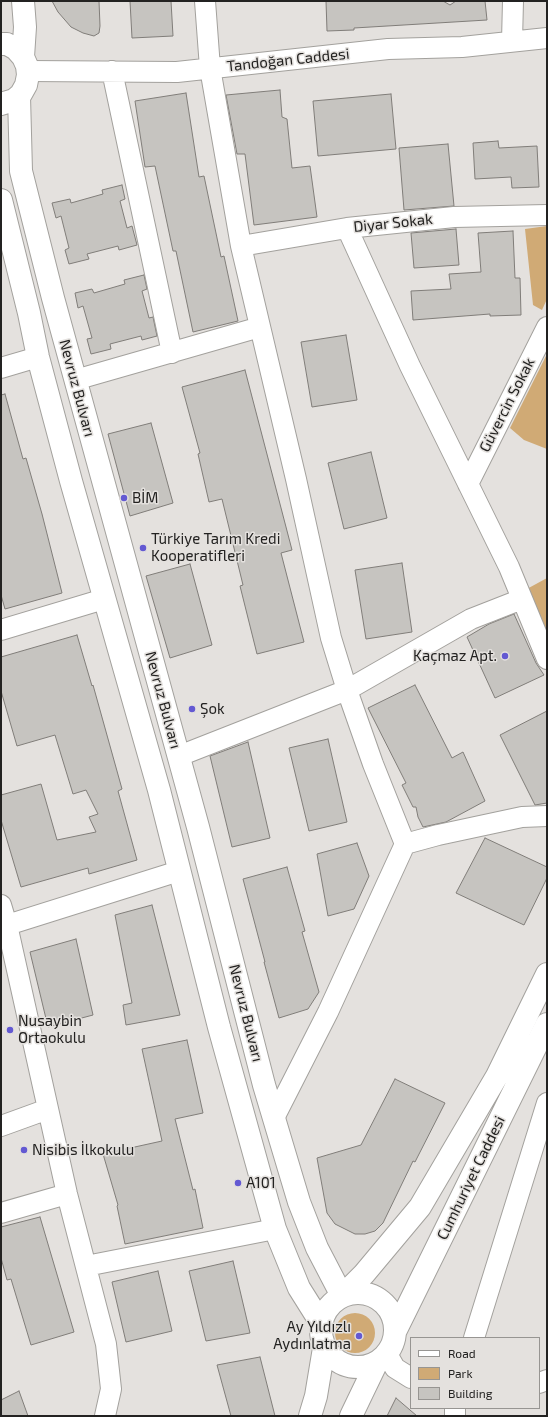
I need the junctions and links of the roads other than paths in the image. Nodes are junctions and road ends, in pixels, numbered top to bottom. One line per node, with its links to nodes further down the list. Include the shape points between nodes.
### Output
1 (23, 1): 7 (main road)
2 (205, 1): 8 (street)
3 (513, 1): 5 (street)
4 (547, 38): 5 (street, Tandoğan Caddesi)
5 (512, 41): 8 (street, Tandoğan Caddesi, via 462,47 388,49)
6 (1, 44): 7 (main road, via 16,49)
7 (25, 64): 9 (street, Tandoğan Caddesi); 10 (main road, via 26,85)
8 (210, 68): 9 (street, Tandoğan Caddesi, via 177,72); 14 (street)
9 (112, 71): 17 (street)
10 (10, 100): 20 (main road, Nevruz Bulvarı, via 20,171)
11 (1, 200): 18 (main road, Nevruz Bulvarı)
12 (547, 215): 13 (street, Diyar Sokak, via 454,217)
13 (347, 228): 14 (street, Diyar Sokak); 21 (street, via 410,366)
14 (241, 246): 16 (street)
15 (547, 327): 21 (street, Güvercin Sokak)
16 (260, 328): 17 (street); 26 (street, via 331,638)
17 (172, 352): 20 (street)
18 (38, 357): 19 (street); 22 (main road, Nevruz Bulvarı)
19 (1, 368)
20 (75, 380): 27 (main road, Nevruz Bulvarı)
21 (468, 484): 23 (street)
22 (104, 599): 24 (street); 30 (main road, Nevruz Bulvarı, via 159,790)
23 (522, 599): 25 (street); 26 (street, via 471,619)
24 (1, 630)
25 (547, 659)
26 (347, 690): 27 (street); 29 (street)
27 (179, 756): 37 (main road, Nevruz Bulvarı)
28 (547, 816): 29 (street, via 522,817)
29 (405, 844): 37 (street, via 328,1012)
30 (179, 871): 32 (street); 41 (main road, Nevruz Bulvarı)
31 (1, 905): 32 (street)
32 (4, 926): 36 (street)
33 (547, 974): 43 (main road, via 497,1076 420,1208)
34 (547, 1024): 45 (main road, Cumhuriyet Caddesi)
35 (547, 1103): 46 (street)
36 (48, 1109): 38 (street); 39 (street)
37 (274, 1118): 43 (main road, Nevruz Bulvarı, via 299,1202 317,1248)
38 (1, 1126)
39 (68, 1194): 40 (street); 42 (street)
40 (1, 1213)
41 (274, 1229): 42 (street); 44 (main road, Nevruz Bulvarı, via 299,1288)
42 (86, 1266): 50 (street, via 106,1344 111,1390)
43 (342, 1296): 44 (main road, via 332,1302); 45 (main road, via 354,1292 379,1299 394,1319)
44 (321, 1323): 47 (main road, via 320,1336)
45 (395, 1332): 48 (main road, via 393,1344)
46 (474, 1337)
47 (324, 1348): 48 (main road, via 342,1364 354,1368 366,1367); 51 (main road)
48 (382, 1358): 49 (street); 52 (main road)
49 (410, 1377)
50 (105, 1416)
51 (310, 1416)
52 (351, 1416)

